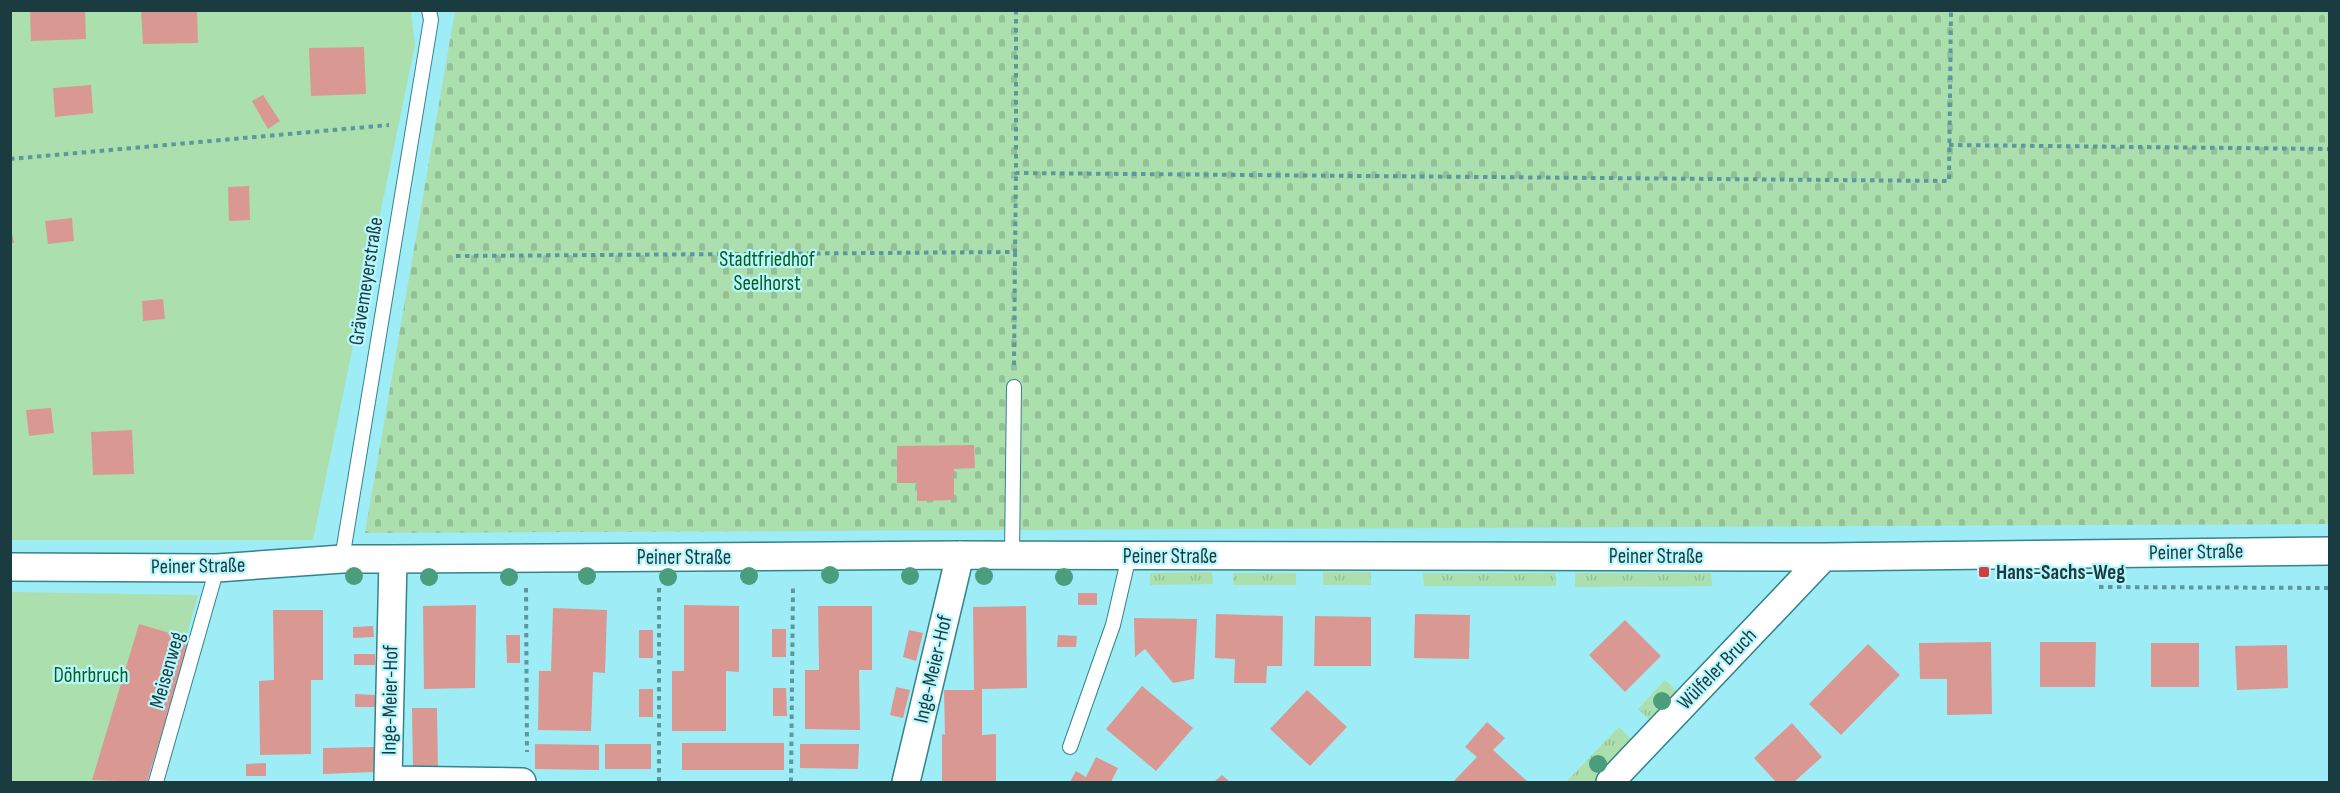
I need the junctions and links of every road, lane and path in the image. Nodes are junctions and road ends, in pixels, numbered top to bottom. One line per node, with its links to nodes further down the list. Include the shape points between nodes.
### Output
1 (429, 10): 4 (lane, Grävemeyerstraße, via 431,20)
2 (1016, 10): 8 (path)
3 (1951, 10): 5 (path)
4 (413, 123): 7 (path); 17 (lane, Grävemeyerstraße)
5 (1949, 145): 6 (path); 8 (path, via 1949,181)
6 (2330, 149)
7 (10, 159)
8 (1017, 173): 9 (path)
9 (1015, 252): 10 (path); 11 (path)
10 (456, 256)
11 (1014, 387): 14 (lane)
12 (2330, 551): 16 (street, Peiner Straße)
13 (960, 555): 14 (street, Peiner Straße); 18 (street, Peiner Straße); 31 (street, Inge-Meier-Hof)
14 (1012, 556): 15 (street, Peiner Straße)
15 (1129, 556): 16 (street, Peiner Straße); 24 (lane, via 1113,625)
16 (1824, 556): 32 (street, Wülfeler Bruch)
17 (342, 559): 18 (street, Peiner Straße); 20 (street, Peiner Straße)
18 (393, 559): 26 (street, Inge-Meier-Hof)
19 (10, 567): 20 (street, Peiner Straße)
20 (217, 568): 28 (lane, Meisenweg)
21 (526, 586): 25 (path)
22 (659, 587): 29 (path)
23 (793, 587): 30 (path)
24 (1070, 747)
25 (524, 771): 27 (street, Inge-Meier-Hof)
26 (388, 781): 27 (street, Inge-Meier-Hof)
27 (467, 782)
28 (156, 783)
29 (659, 783)
30 (791, 783)
31 (906, 783)
32 (1610, 783)

